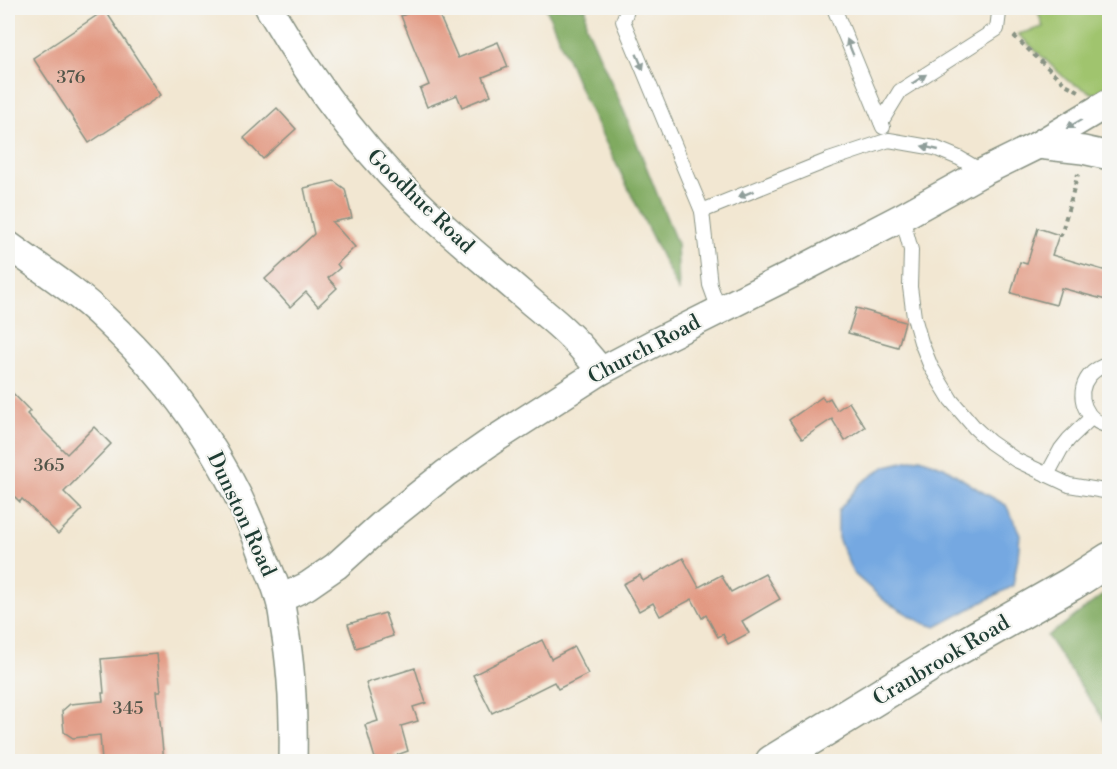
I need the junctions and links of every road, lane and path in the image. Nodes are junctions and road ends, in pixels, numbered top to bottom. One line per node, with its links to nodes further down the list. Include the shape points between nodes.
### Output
1 (269, 8): 20 (street, Goodhue Road, via 315,83 405,191 567,332)
2 (627, 8): 14 (lane, one-way to 14, via 623,21)
3 (834, 8): 8 (lane, one-way to 3)
4 (996, 8): 8 (lane, one-way to 4, via 900,91 997,29)
5 (1015, 36): 6 (path, via 1065,84)
6 (1084, 93)
7 (1110, 102): 10 (street, Church Road, one-way to 10)
8 (881, 122): 9 (lane)
9 (889, 140): 13 (lane, one-way to 9, via 935,148); 14 (lane, one-way to 14)
10 (1038, 145): 11 (street); 13 (street, Church Road)
11 (1110, 156)
12 (1079, 170): 16 (path)
13 (982, 172): 15 (street, Church Road)
14 (702, 212): 18 (lane, via 710,285)
15 (902, 217): 18 (street, Church Road); 23 (lane, via 911,250 914,317 931,368 951,400 990,442)
16 (1059, 235)
17 (8, 245): 26 (street, Dunston Road, via 104,318 159,374 190,413 236,489)
18 (719, 310): 20 (street, Church Road)
19 (1110, 364): 21 (lane, via 1088,376 1083,388 1082,401)
20 (601, 371): 26 (street, Church Road, via 446,473 336,566)
21 (1091, 418): 22 (lane); 23 (lane, via 1061,449)
22 (1110, 426)
23 (1047, 475): 24 (lane, via 1069,485)
24 (1110, 492)
25 (1110, 559): 28 (street, Cranbrook Road)
26 (280, 599): 27 (street, Dunston Road, via 293,702)
27 (292, 762)
28 (772, 762)

